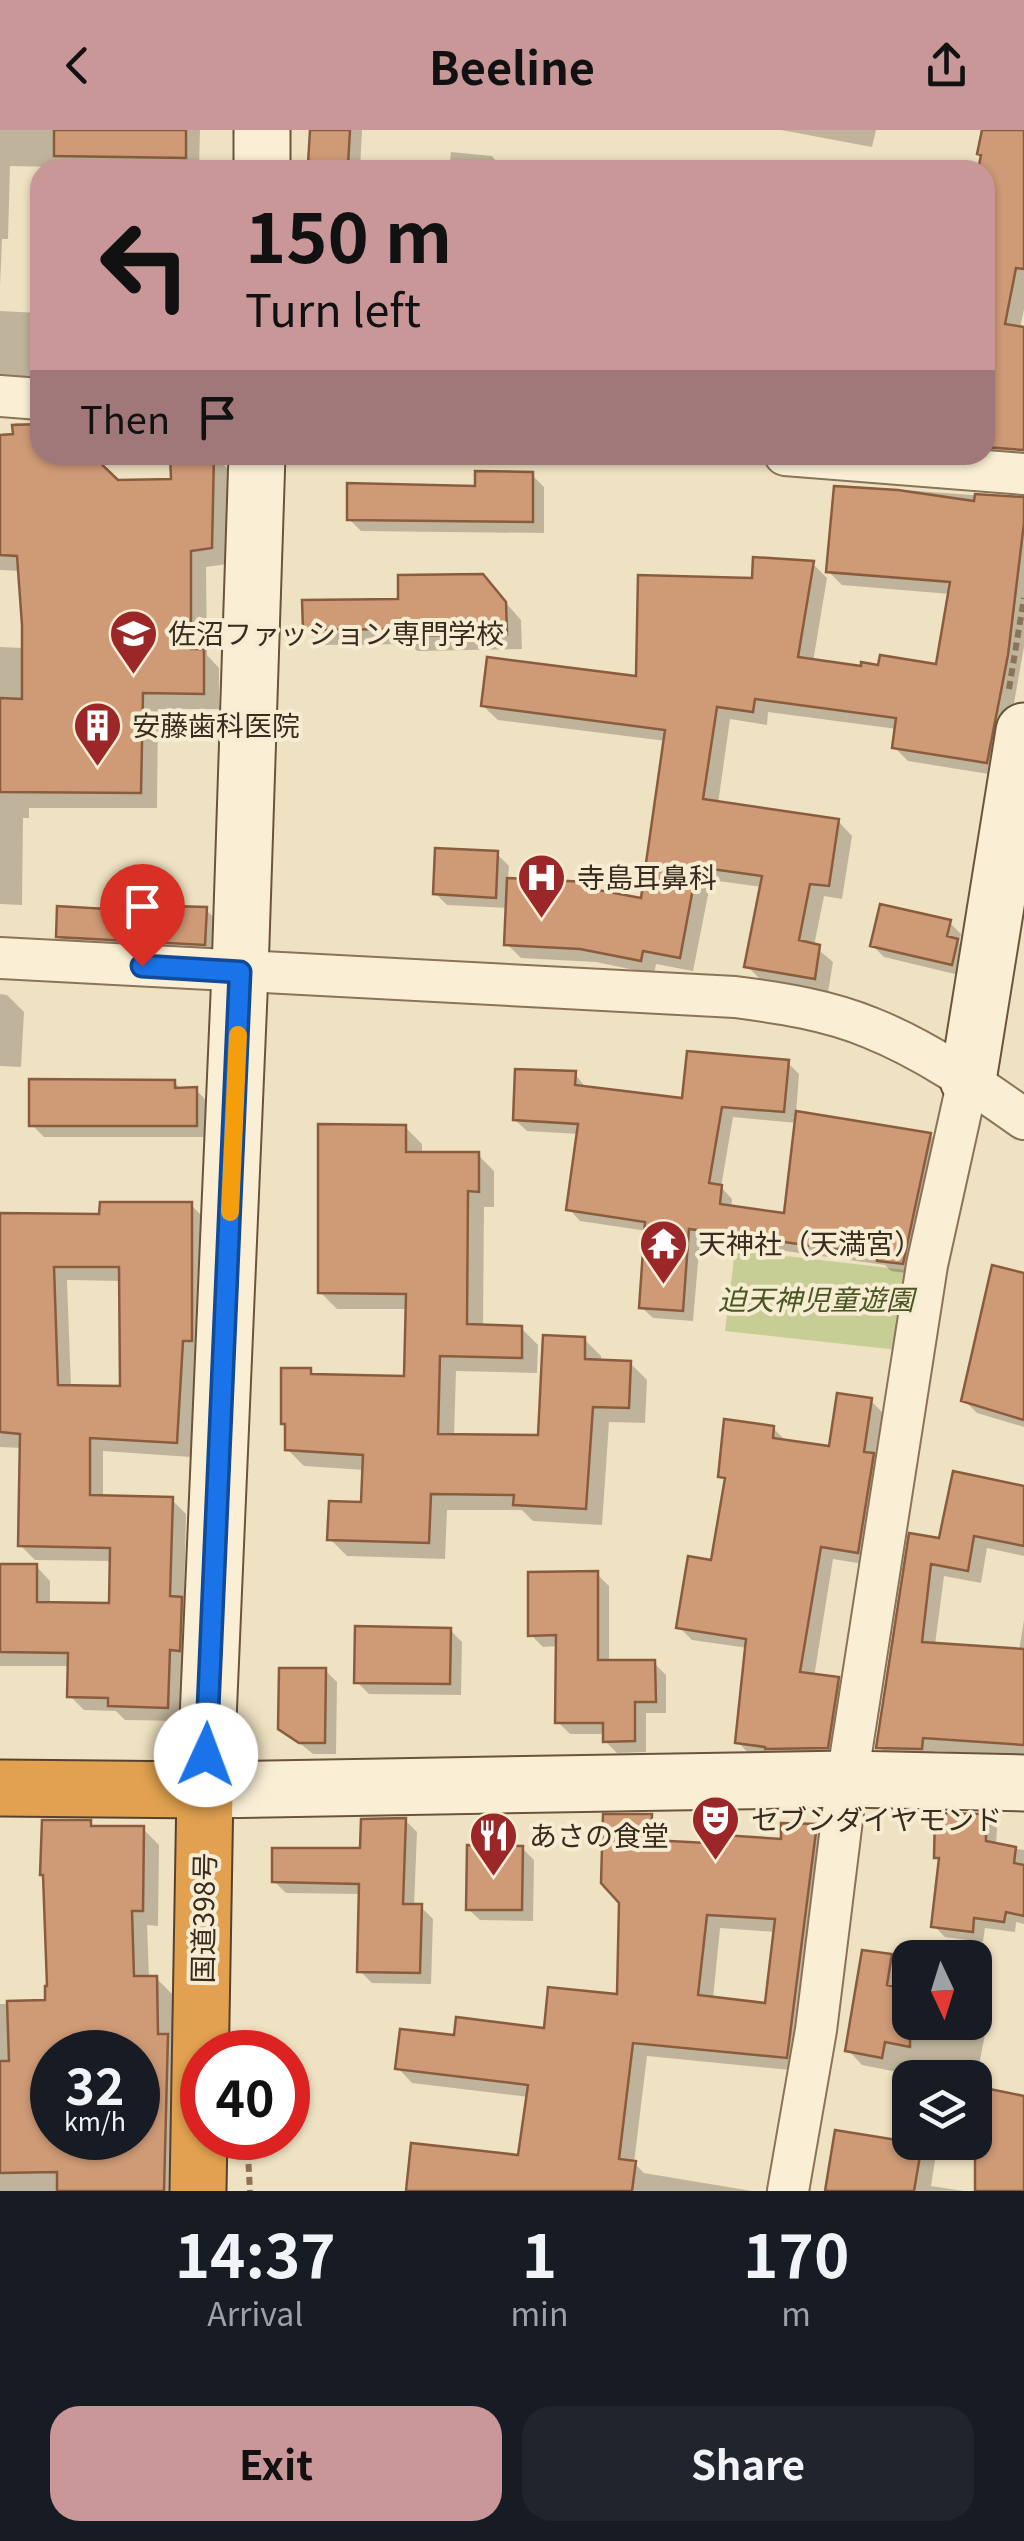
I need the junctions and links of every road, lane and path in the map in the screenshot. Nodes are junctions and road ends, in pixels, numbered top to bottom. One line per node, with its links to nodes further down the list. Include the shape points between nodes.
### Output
1 (262, 130): 2 (street)
2 (262, 160)
3 (0, 396): 4 (street)
4 (30, 398)
5 (256, 465): 10 (street)
6 (911, 465): 7 (street)
7 (1024, 474)
8 (1024, 731): 11 (street)
9 (0, 958): 10 (street)
10 (240, 972): 11 (street, via 788,1004 871,1028); 16 (street)
11 (968, 1080): 12 (street); 13 (street, via 927,1264)
12 (1024, 1119)
13 (847, 1779): 14 (street); 16 (street); 20 (street)
14 (1024, 1783)
15 (0, 1788): 16 (highway)
16 (206, 1790): 18 (highway, 国道398号)
17 (248, 2160): 19 (path)
18 (198, 2191)
19 (250, 2191)
20 (788, 2191)

